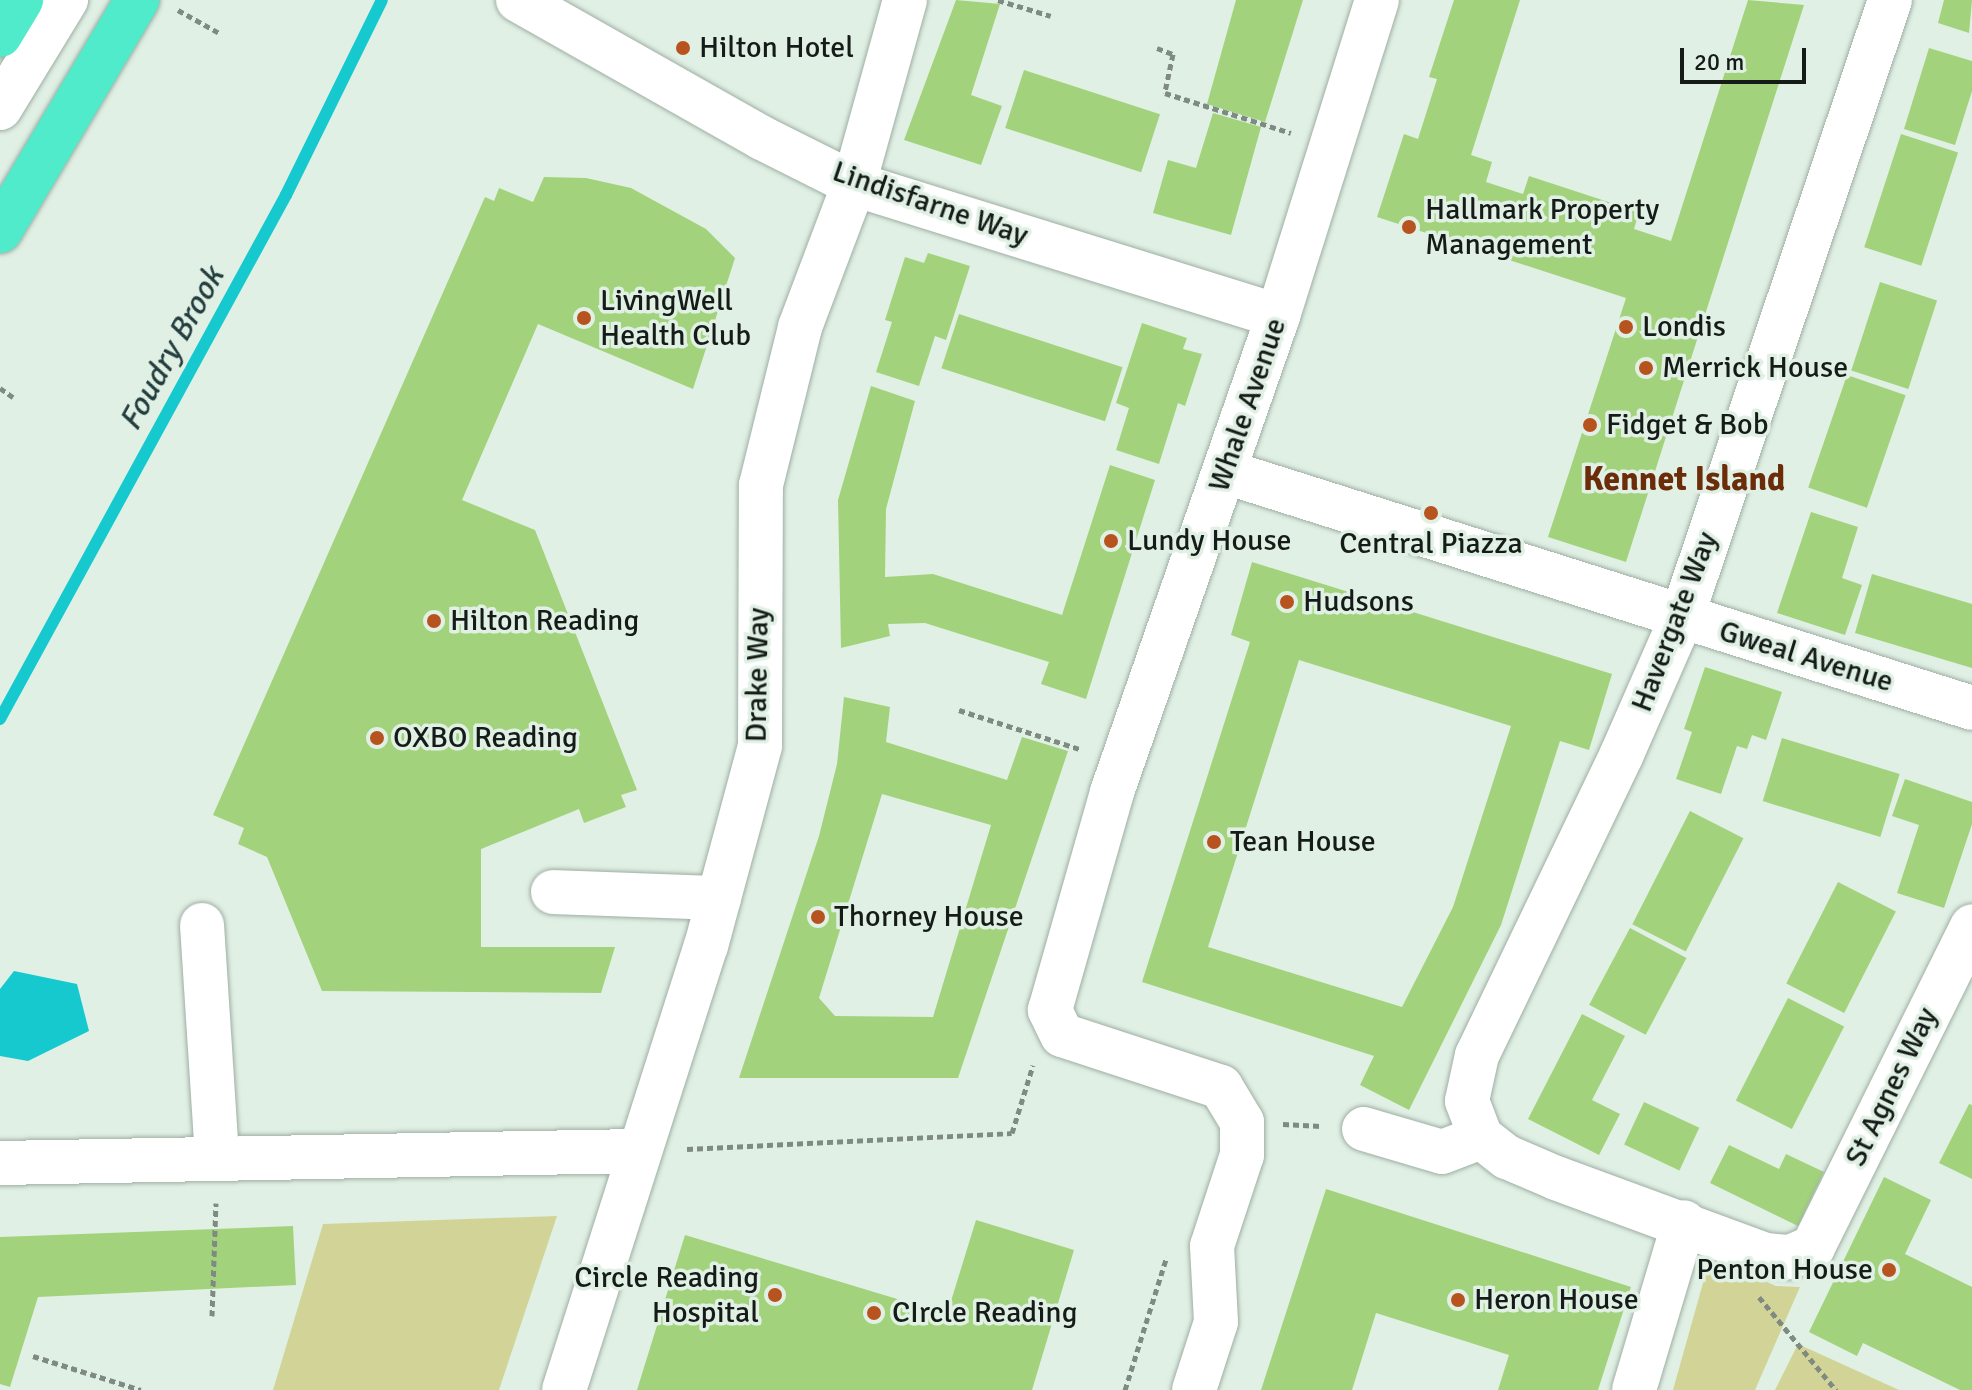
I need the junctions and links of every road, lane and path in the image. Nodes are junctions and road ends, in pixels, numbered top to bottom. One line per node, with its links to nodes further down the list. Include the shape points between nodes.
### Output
1 (21, 0): 11 (highway)
2 (66, 0): 13 (street)
3 (518, 0): 15 (street, Lindisfarne Way)
4 (905, 0): 15 (street, Drake Way)
5 (998, 0): 9 (path)
6 (1377, 0): 14 (street, Whale Avenue)
7 (1890, 0): 21 (street, Havergate Way)
8 (155, 3): 10 (path); 16 (highway)
9 (1051, 16)
10 (221, 34)
11 (0, 35)
12 (1157, 48): 14 (path, via 1173,54 1165,93)
13 (0, 108)
14 (1331, 145): 17 (street, Whale Avenue)
15 (854, 184): 17 (street, Lindisfarne Way); 26 (street, Drake Way, via 800,327 761,485 760,746)
16 (0, 231)
17 (1278, 316): 20 (street, Whale Avenue)
18 (0, 388): 19 (path)
19 (13, 397)
20 (1226, 472): 21 (street, Gweal Avenue); 24 (street, Whale Avenue)
21 (1682, 617): 22 (street, Gweal Avenue); 32 (street, Havergate Way, via 1477,1055 1467,1101)
22 (1972, 708)
23 (959, 710): 24 (path)
24 (1122, 762): 29 (street, Whale Avenue)
25 (553, 892): 26 (street)
26 (719, 898): 33 (street, Drake Way)
27 (202, 925): 34 (street)
28 (1972, 926): 36 (street, St Agnes Way, via 1813,1247 1790,1257 1765,1255)
29 (1056, 1022): 30 (street, via 1221,1087); 33 (path, via 1012,1133)
30 (1242, 1122): 31 (path); 42 (street, via 1242,1155 1212,1246 1216,1322)
31 (1364, 1129): 32 (street, via 1442,1152)
32 (1481, 1137): 36 (street, via 1507,1157)
33 (638, 1151): 34 (street); 41 (street, Drake Way)
34 (217, 1158): 35 (street); 38 (path)
35 (0, 1163)
36 (1684, 1222): 43 (street)
37 (1750, 1286): 44 (path)
38 (212, 1316)
39 (33, 1356): 40 (path)
40 (141, 1390)
41 (564, 1390)
42 (1194, 1390)
43 (1634, 1390)
44 (1836, 1390)

